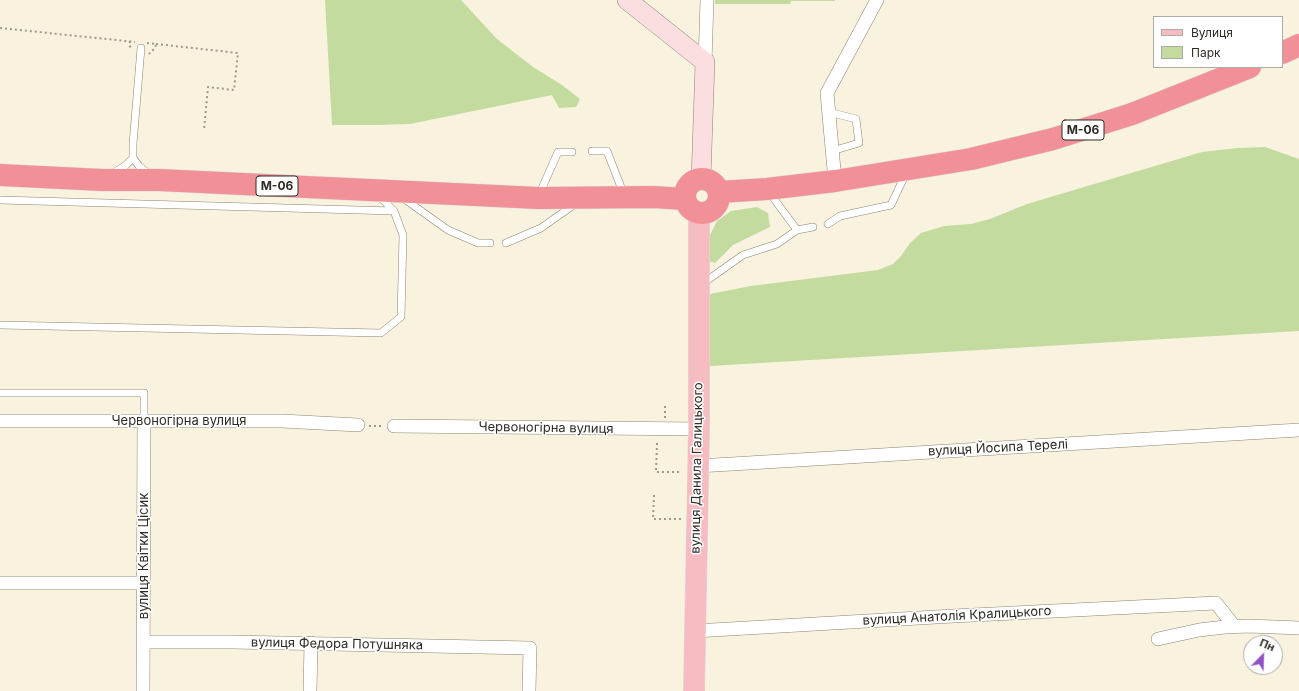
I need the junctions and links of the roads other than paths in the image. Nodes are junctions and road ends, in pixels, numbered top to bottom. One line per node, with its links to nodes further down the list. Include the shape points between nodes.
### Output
1 (627, 0): 7 (street)
2 (707, 0): 7 (street)
3 (878, 0): 9 (street, via 827,93)
4 (1299, 45): 6 (highway)
5 (141, 48): 13 (lane)
6 (1283, 53)
7 (705, 62): 16 (street)
8 (1247, 68): 14 (highway, М-06, via 1132,114 1053,139 971,159)
9 (829, 112): 11 (street); 11 (lane, via 856,119 859,143)
10 (592, 151): 22 (lane, via 607,151)
11 (832, 151): 19 (street)
12 (572, 152): 24 (lane, via 558,152)
13 (133, 158): 17 (lane); 18 (lane, via 139,166)
14 (908, 169): 19 (highway, М-06); 28 (lane, via 891,205 840,216)
15 (3, 177): 17 (highway, М-06)
16 (701, 179): 21 (highway, via 712,182); 27 (highway, via 694,180 685,191)
17 (102, 180): 18 (highway, М-06)
18 (159, 180): 23 (highway, М-06)
19 (835, 181): 20 (highway, М-06)
20 (767, 189): 21 (highway, М-06); 30 (lane)
21 (719, 192): 27 (highway, via 719,199 712,210 706,213)
22 (625, 197): 25 (highway, М-06); 27 (highway, М-06, via 652,196)
23 (391, 198): 24 (highway, М-06); 26 (lane); 31 (lane, via 448,230 478,243); 34 (lane, via 403,236 401,317 381,332)
24 (538, 198): 25 (highway, М-06)
25 (583, 198): 32 (lane, via 541,228)
26 (0, 200)
27 (692, 206): 33 (main road, вулиця Данила Галицького, via 699,244)
28 (828, 224)
29 (813, 226): 30 (lane)
30 (797, 230): 33 (lane, via 777,244 743,255)
31 (490, 243)
32 (506, 243)
33 (699, 287): 40 (main road, вулиця Данила Галицького)
34 (0, 325)
35 (0, 393): 37 (lane, via 144,393)
36 (0, 421): 37 (street, Червоногірна вулиця)
37 (144, 421): 38 (street, Червоногірна вулиця, via 282,421); 44 (street, вулиця Квітки Цісик)
38 (358, 425)
39 (394, 426): 40 (street, Червоногірна вулиця)
40 (699, 429): 42 (main road, вулиця Данила Галицького)
41 (1299, 430): 42 (street, вулиця Йосипа Терелі)
42 (690, 469): 47 (main road, вулиця Данила Галицького)
43 (0, 583): 44 (street)
44 (144, 583): 49 (street, вулиця Квітки Цісик)
45 (1231, 622): 46 (street); 47 (street, вулиця Анатолія Кралицького, via 1216,603); 48 (street)
46 (1299, 628)
47 (695, 631): 54 (main road, вулиця Данила Галицького)
48 (1158, 639)
49 (144, 642): 50 (street, вулиця Федора Потушняка); 51 (street, вулиця Квітки Цісик)
50 (311, 644): 52 (street); 53 (street, вулиця Федора Потушняка, via 530,648)
51 (143, 691)
52 (310, 691)
53 (530, 691)
54 (694, 691)

